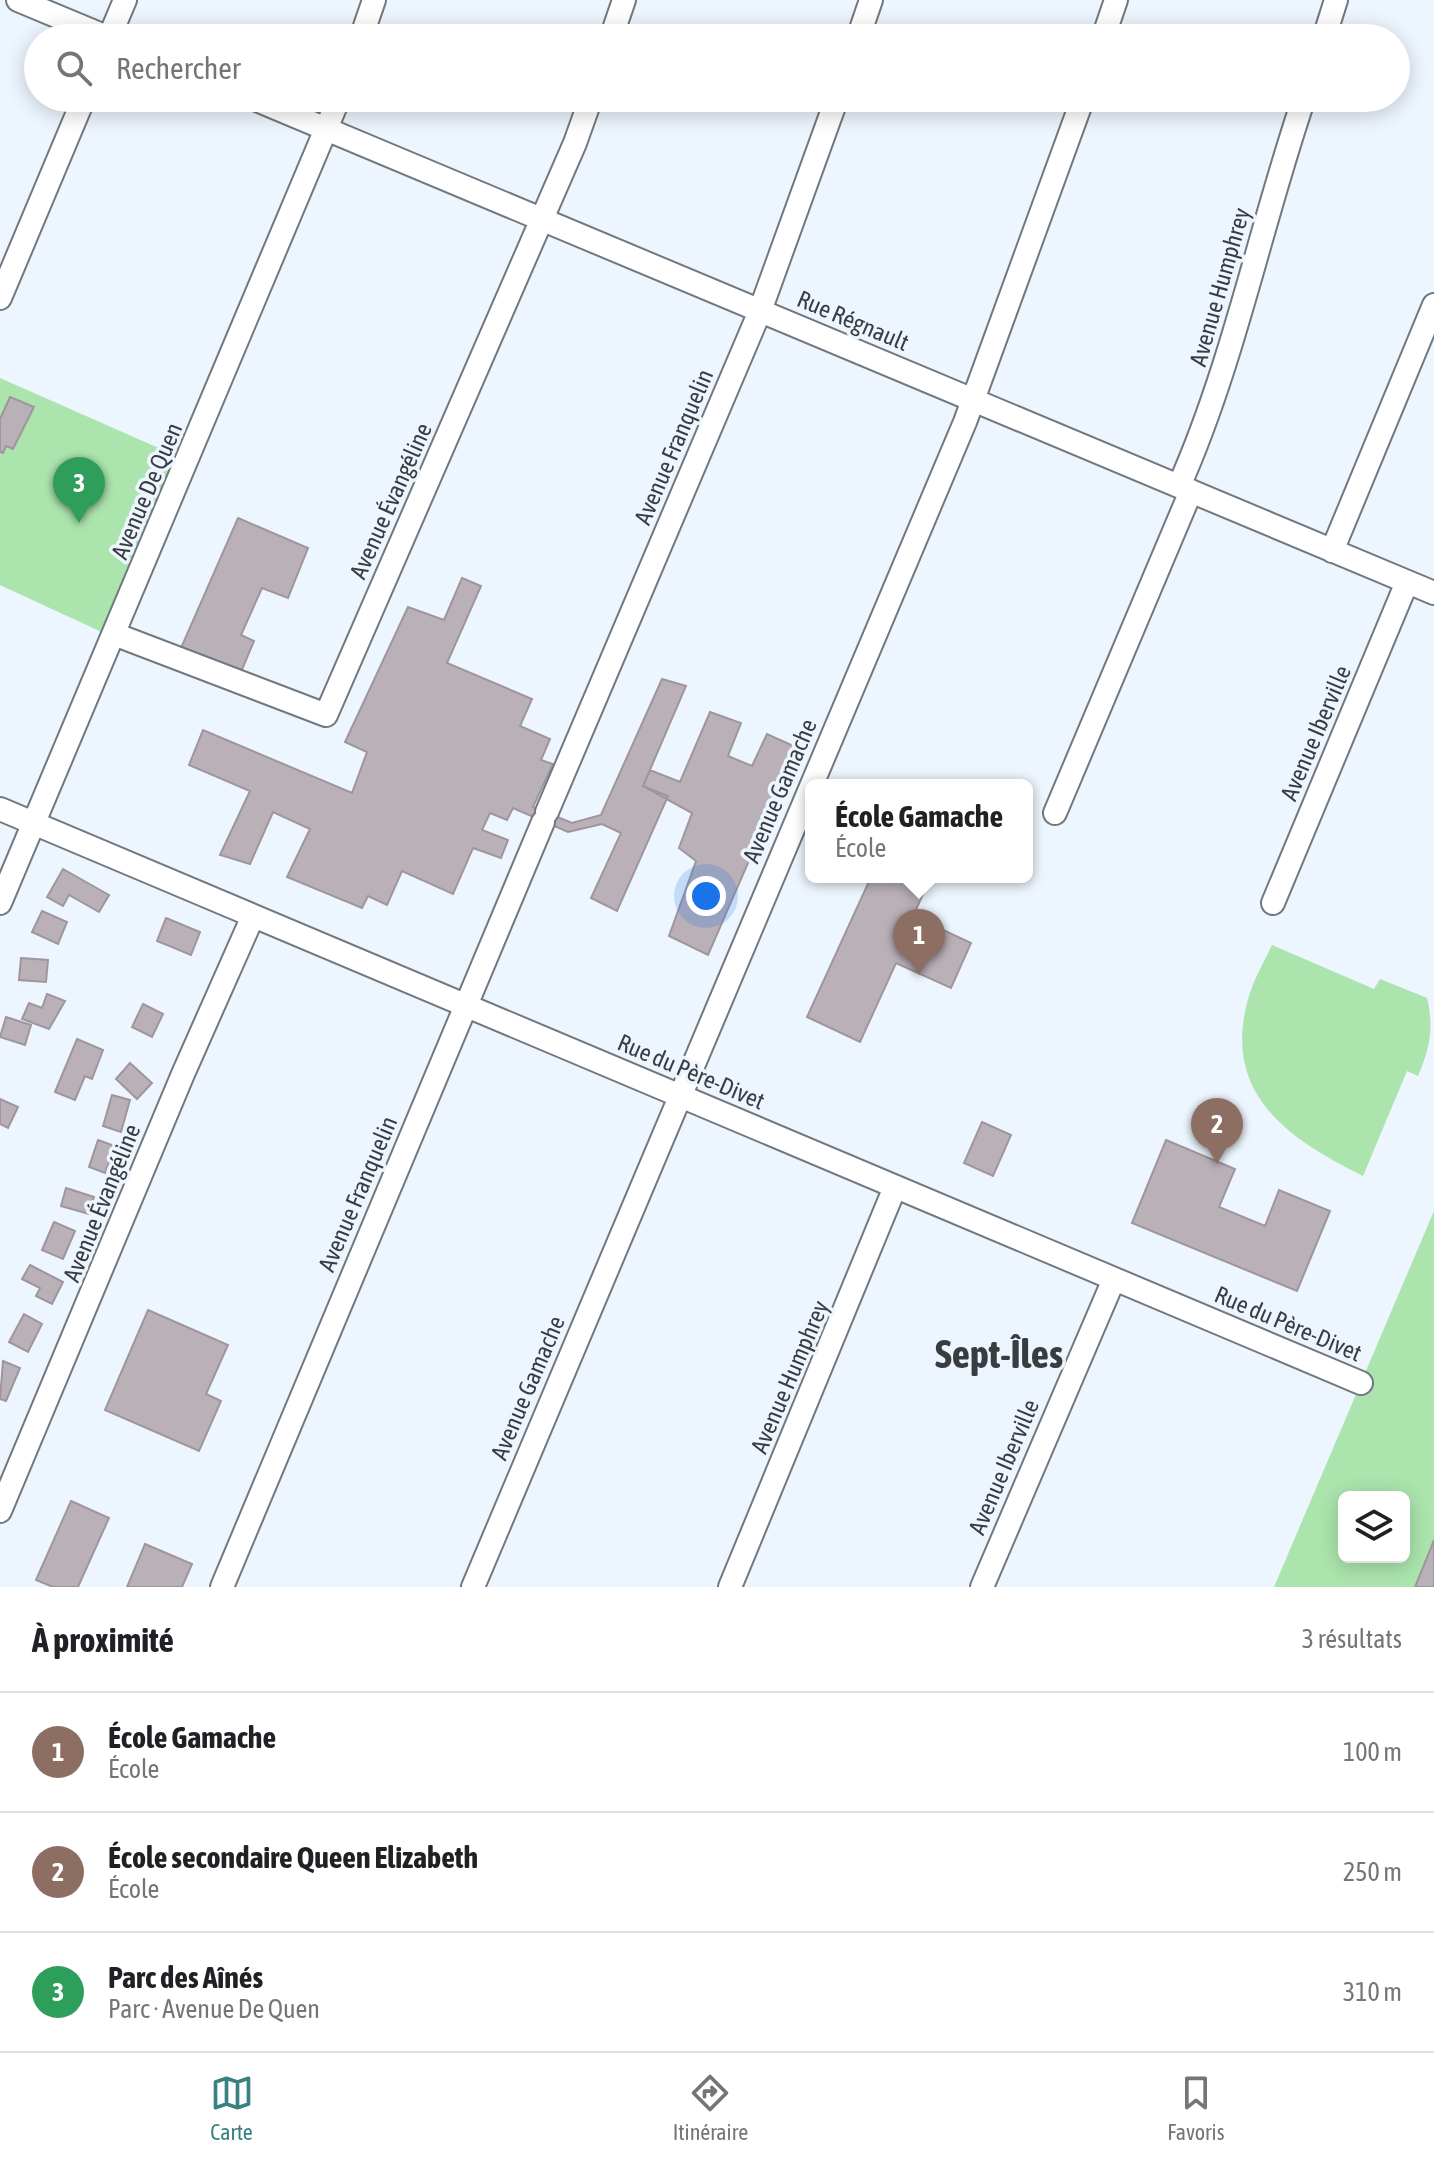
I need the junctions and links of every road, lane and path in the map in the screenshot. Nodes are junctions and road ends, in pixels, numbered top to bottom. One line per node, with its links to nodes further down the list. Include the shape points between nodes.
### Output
1 (18, 0): 8 (street)
2 (125, 0): 9 (street)
3 (374, 0): 10 (street)
4 (624, 0): 11 (street)
5 (871, 0): 12 (street)
6 (1116, 0): 13 (street)
7 (1336, 0): 14 (street)
8 (75, 24)
9 (115, 24)
10 (366, 24)
11 (616, 24)
12 (863, 24)
13 (1108, 24)
14 (1328, 24)
15 (78, 112): 24 (street)
16 (285, 112): 22 (street, Rue Régnault)
17 (334, 112): 22 (street, Avenue De Quen)
18 (585, 112): 23 (street, Avenue Évangéline)
19 (832, 112): 26 (street, Avenue Franquelin)
20 (1078, 112): 27 (street, Avenue Gamache)
21 (1299, 112): 28 (street, Avenue Humphrey)
22 (328, 130): 23 (street, Rue Régnault); 32 (street, Avenue De Quen)
23 (542, 220): 26 (street, Rue Régnault); 32 (street, Avenue Évangéline, via 326,715)
24 (0, 298)
25 (1434, 305): 29 (street)
26 (760, 311): 27 (street, Rue Régnault); 41 (street, Avenue Franquelin)
27 (973, 400): 28 (street, Rue Régnault); 33 (street, Avenue Gamache)
28 (1185, 489): 29 (street, Rue Régnault); 36 (street, Avenue Humphrey)
29 (1332, 551): 30 (street, Rue Régnault)
30 (1407, 582): 31 (street, Rue Régnault); 39 (street, Avenue Iberville)
31 (1434, 593)
32 (114, 634): 37 (street, Avenue De Quen)
33 (813, 779)
34 (805, 797): 42 (street, Avenue Gamache)
35 (0, 809): 37 (street, Rue du Père-Divet)
36 (1055, 813)
37 (34, 824): 38 (street, Avenue De Quen); 40 (street, Rue du Père-Divet)
38 (0, 903)
39 (1273, 903)
40 (253, 916): 41 (street, Rue du Père-Divet); 46 (street, Avenue Évangéline)
41 (466, 1006): 42 (street, Rue du Père-Divet); 47 (street, Avenue Franquelin)
42 (679, 1095): 43 (street, Rue du Père-Divet); 48 (street, Avenue Gamache)
43 (895, 1187): 44 (street, Rue du Père-Divet); 49 (street, Avenue Humphrey)
44 (1114, 1279): 45 (street, Rue du Père-Divet); 50 (street, Avenue Iberville)
45 (1361, 1383)
46 (0, 1511)
47 (222, 1587)
48 (473, 1587)
49 (730, 1587)
50 (982, 1587)

